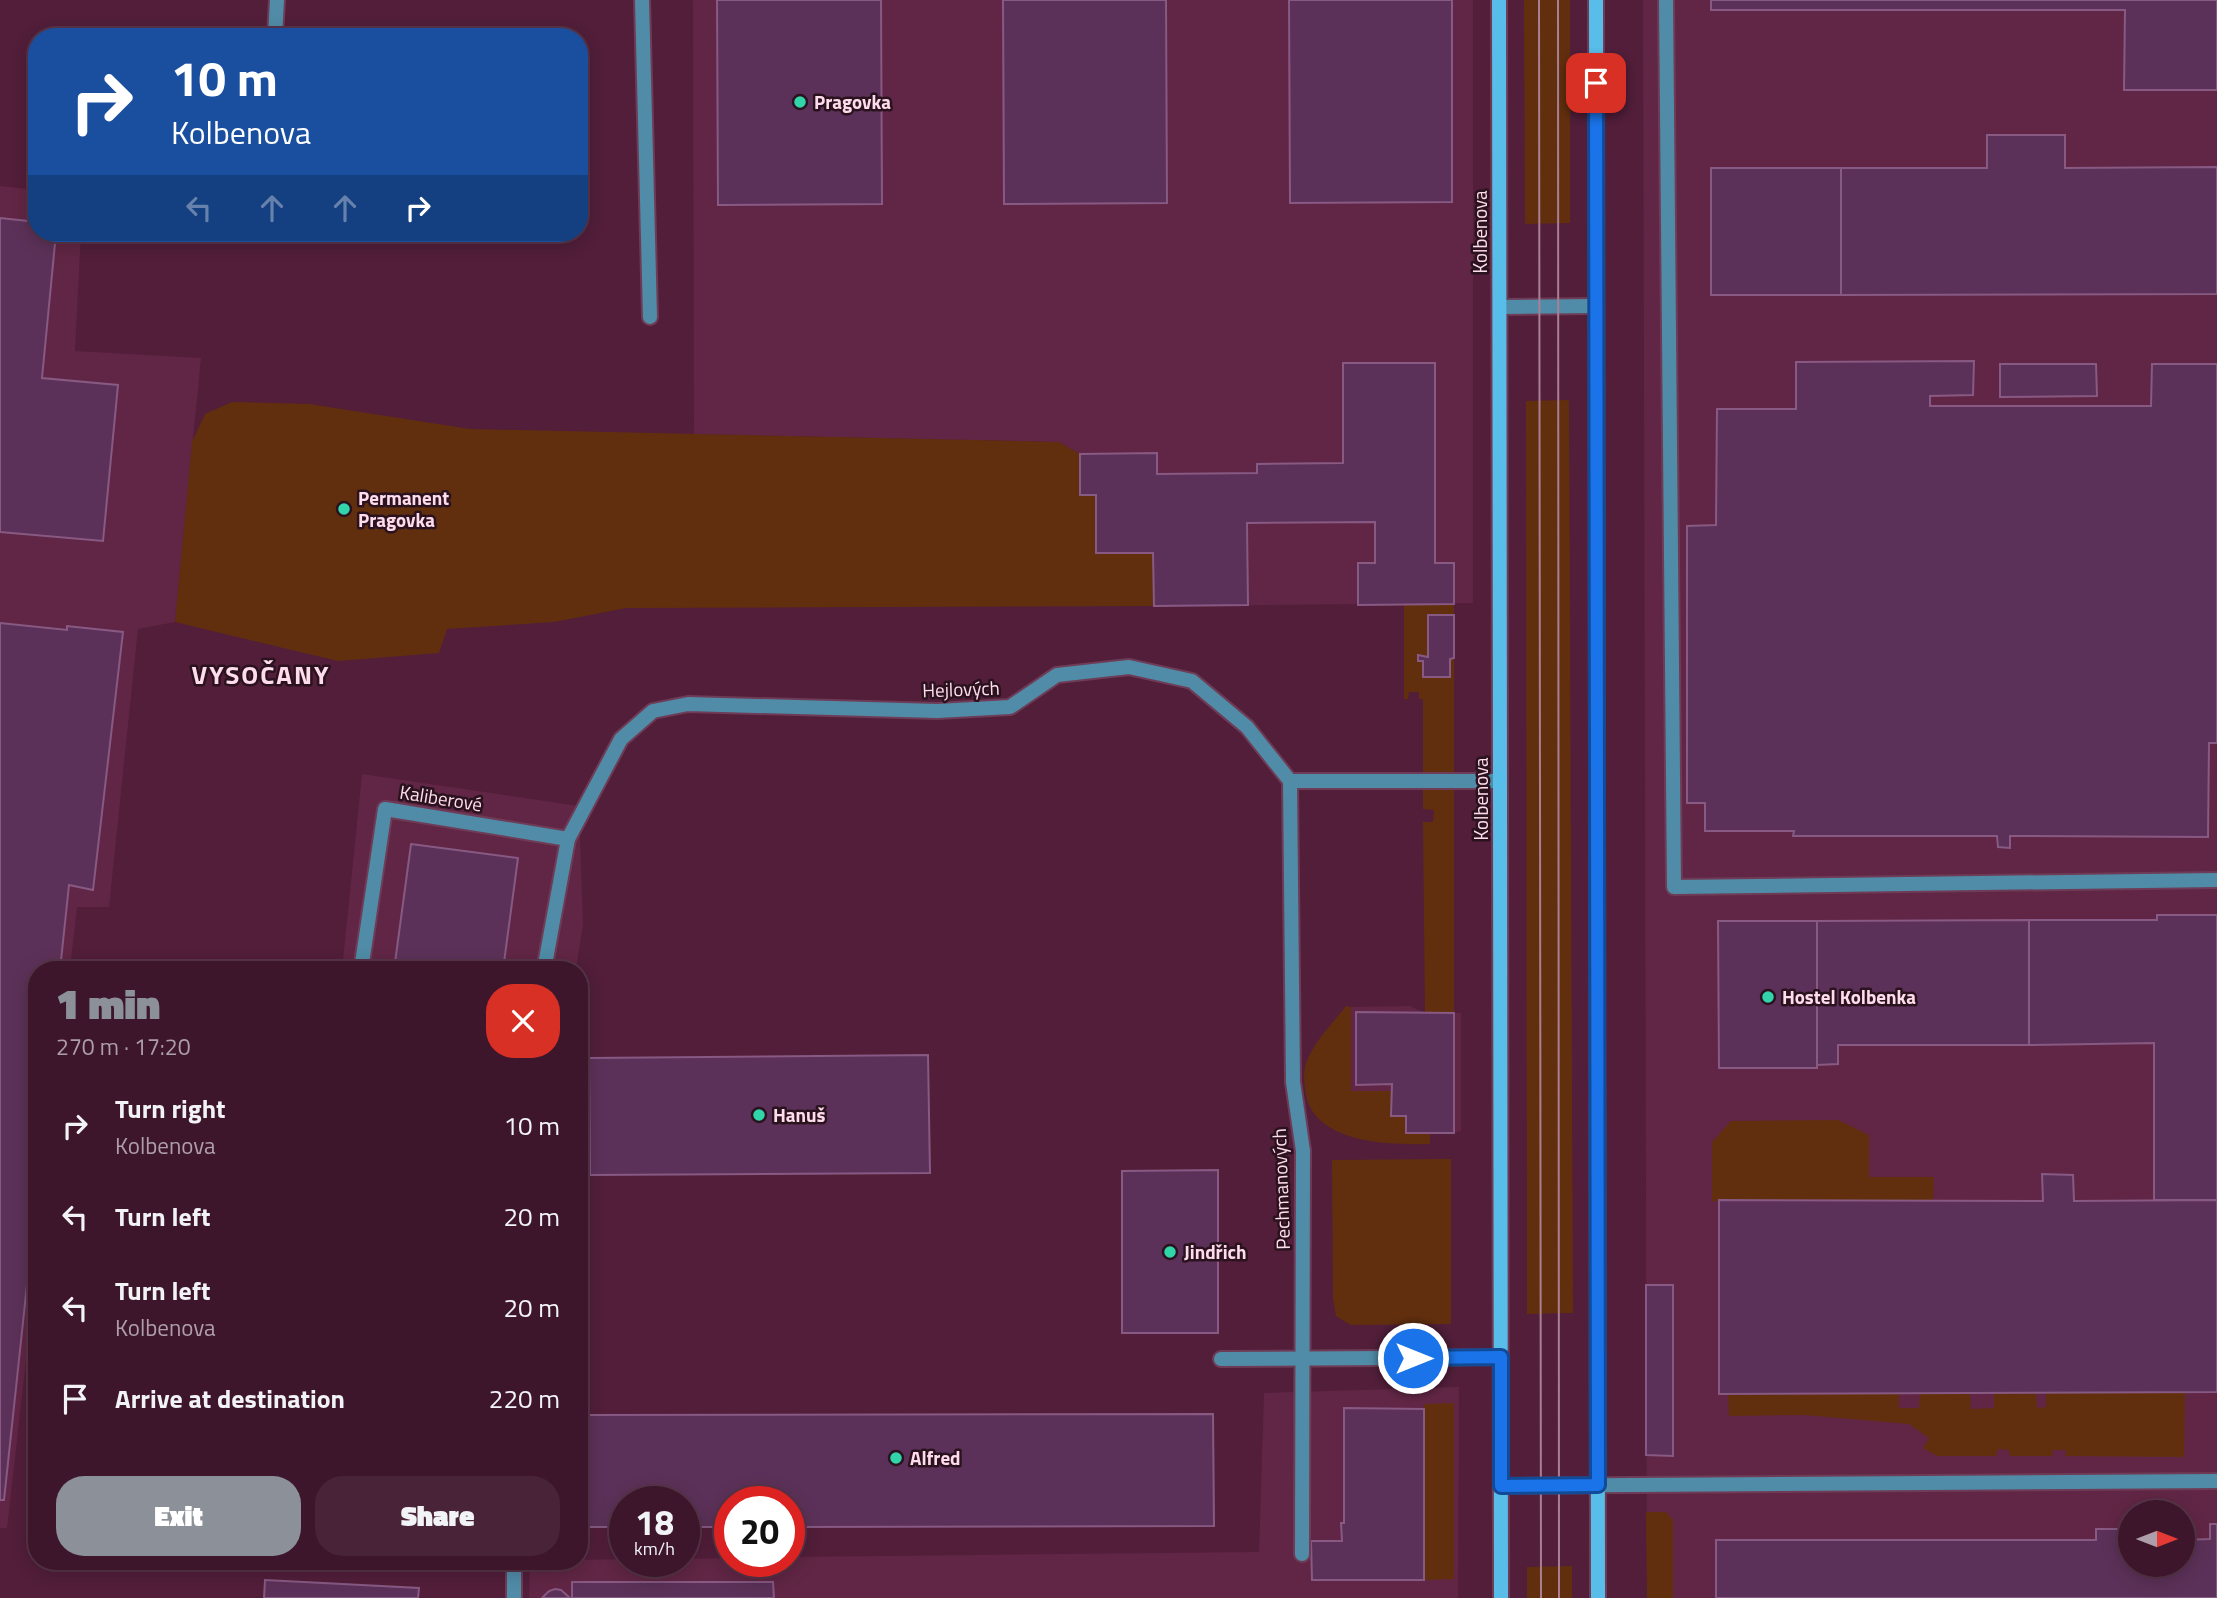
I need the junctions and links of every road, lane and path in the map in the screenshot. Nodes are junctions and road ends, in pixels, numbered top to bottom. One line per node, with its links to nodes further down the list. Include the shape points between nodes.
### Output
1 (277, 0): 6 (street)
2 (642, 0): 9 (street)
3 (1499, 0): 8 (main road, Kolbenova)
4 (1596, 0): 7 (main road)
5 (1666, 0): 13 (street, via 1674,887)
6 (275, 28)
7 (1595, 306): 8 (street); 20 (main road)
8 (1500, 307): 11 (main road, Kolbenova)
9 (650, 317)
10 (1290, 781): 11 (street); 12 (street, Hejlových, via 1247,727 1192,681 1129,667 1057,676 1010,707 937,711 688,704 653,711 621,739); 17 (street, Pechmanových, via 1293,1083 1303,1151)
11 (1500, 781): 16 (main road, Kolbenova)
12 (568, 839): 14 (street, Kaliberové, via 385,808); 15 (street, Hejlových)
13 (2217, 880)
14 (362, 961)
15 (546, 961)
16 (1501, 1357): 17 (street); 21 (main road, Kolbenova)
17 (1303, 1358): 18 (street); 22 (street, Pechmanových)
18 (1221, 1359)
19 (2217, 1481): 20 (street)
20 (1598, 1485): 21 (street); 26 (main road)
21 (1501, 1486): 25 (main road, Kolbenova)
22 (1302, 1554)
23 (514, 1570): 24 (street)
24 (514, 1598)
25 (1501, 1598)
26 (1598, 1598)

